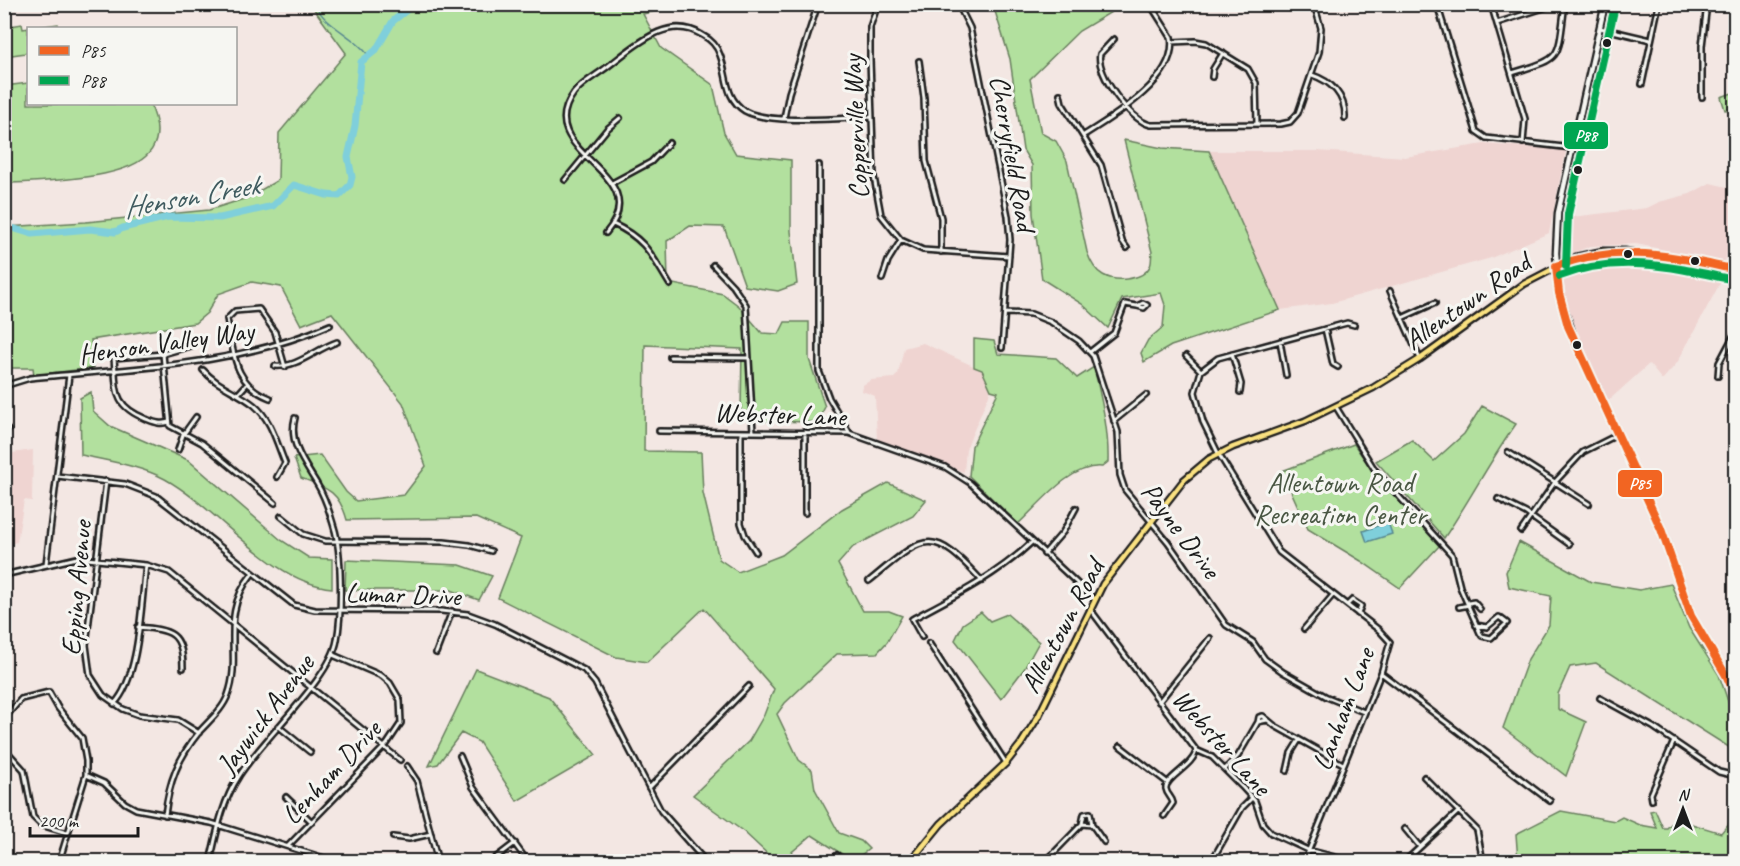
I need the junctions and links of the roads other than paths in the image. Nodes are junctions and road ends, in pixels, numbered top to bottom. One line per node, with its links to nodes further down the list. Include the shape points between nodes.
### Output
1 (818, 4): 31 (street)
2 (878, 4): 29 (street, Copperville Way, via 870,32)
3 (958, 4): 47 (street, Cherryfield Road, via 970,28 993,138 1008,216)
4 (1150, 4): 19 (street)
5 (1314, 4): 23 (street, via 1321,38)
6 (1437, 4): 36 (street, via 1476,132 1486,138)
7 (1491, 4): 15 (street)
8 (1556, 4): 15 (street)
9 (1562, 4): 22 (street, via 1557,54 1547,62)
10 (1605, 4): 16 (main road)
11 (1659, 4): 18 (street)
12 (1707, 4): 27 (street)
13 (1730, 4): 14 (street)
14 (1736, 7)
15 (1497, 22): 22 (street)
16 (1600, 28): 18 (street); 37 (main road)
17 (1114, 39): 28 (street, via 1102,50 1099,64)
18 (1651, 40): 25 (street)
19 (1172, 42): 20 (street, via 1198,41); 28 (street, via 1164,68)
20 (1223, 53): 24 (street); 33 (street, via 1253,76)
21 (920, 61): 46 (street, via 926,161 940,214)
22 (1512, 73): 36 (street, via 1525,119)
23 (1312, 75): 32 (street, via 1337,91 1344,106); 33 (street, via 1292,120)
24 (1212, 77)
25 (1642, 84)
26 (1060, 94): 34 (street)
27 (1702, 97)
28 (1126, 107): 33 (street, via 1136,119 1149,125); 34 (street)
29 (872, 117): 31 (street); 44 (street, Copperville Way, via 876,201)
30 (620, 118): 38 (street)
31 (784, 118): 38 (street, via 752,115 737,105 727,87 720,55 705,36 684,28 665,29 647,37 574,93 567,108 567,127 574,146)
32 (1344, 118)
33 (1257, 124)
34 (1084, 135): 45 (street, via 1101,165)
35 (669, 143): 41 (street, via 651,162)
36 (1524, 143): 37 (street)
37 (1572, 148): 49 (main road, via 1558,213)
38 (585, 156): 40 (street); 41 (street)
39 (819, 165): 100 (street, via 819,371)
40 (565, 180)
41 (612, 183): 42 (street, via 618,202)
42 (614, 224): 43 (street); 52 (street, via 645,244)
43 (606, 233)
44 (901, 240): 46 (street, via 923,250); 51 (street)
45 (1127, 248)
46 (941, 252): 47 (street)
47 (1009, 256): 56 (street, Cherryfield Road)
48 (713, 266): 73 (street, via 734,286 746,305)
49 (1556, 266): 50 (main road, Allentown Road, via 1588,253 1625,251); 74 (main road, Allentown Road, via 1524,284); 102 (main road, via 1567,321)
50 (1736, 270)
51 (882, 279)
52 (670, 285)
53 (1390, 291): 57 (street)
54 (1435, 303): 57 (street)
55 (1150, 310): 67 (street, via 1144,308 1145,303 1125,304 1114,333)
56 (1006, 313): 66 (street, Cherryfield Road); 67 (street, Payne Drive, via 1046,319)
57 (1402, 318): 74 (street)
58 (330, 325): 64 (street, Henson Valley Way)
59 (1354, 325): 60 (street)
60 (1325, 329): 62 (street); 78 (street, via 1333,364)
61 (1736, 331): 84 (street, via 1719,363)
62 (1280, 341): 69 (street); 83 (street)
63 (337, 342): 77 (street)
64 (280, 344): 70 (street, Henson Valley Way); 70 (street, via 260,309 235,311 227,319); 77 (street)
65 (191, 346): 68 (street)
66 (1002, 348)
67 (1090, 352): 94 (street, Payne Drive, via 1101,374)
68 (163, 354): 75 (street); 80 (street, via 114,358)
69 (1232, 354): 81 (street, via 1212,361); 87 (street)
70 (235, 356): 75 (street, Henson Valley Way); 85 (street)
71 (1186, 356): 81 (street)
72 (670, 357): 73 (street)
73 (749, 358): 98 (street)
74 (1420, 359): 91 (main road, Allentown Road)
75 (164, 366): 80 (street, Henson Valley Way); 95 (street)
76 (275, 366): 77 (street)
77 (285, 367)
78 (1338, 368)
79 (203, 370): 88 (street, via 218,385)
80 (115, 371): 82 (street, Henson Valley Way); 95 (street, via 118,397 124,408 158,424)
81 (1201, 371): 105 (street, Lanham Lane, via 1195,397)
82 (69, 375): 86 (street, Henson Valley Way, via 25,378); 106 (street)
83 (1286, 375)
84 (1718, 376)
85 (246, 385): 88 (street); 90 (street)
86 (4, 386)
87 (1240, 392)
88 (238, 394): 107 (street, via 258,409 268,423 285,463)
89 (1146, 395): 94 (street)
90 (270, 398)
91 (1336, 407): 105 (main road, Allentown Road); 134 (street, via 1375,470 1452,555 1456,578)
92 (196, 417): 101 (street)
93 (296, 418): 120 (street, Jaywick Avenue, via 293,428 298,451 325,502)
94 (1114, 421): 117 (street, Payne Drive, via 1123,484 1132,502)
95 (169, 422): 101 (street)
96 (659, 431): 97 (street, Webster Lane)
97 (741, 432): 98 (street, Webster Lane); 123 (street, via 741,523)
98 (753, 432): 99 (street, Webster Lane)
99 (805, 432): 100 (street, Webster Lane); 114 (street)
100 (849, 433): 119 (street, Webster Lane, via 956,472)
101 (183, 435): 103 (street); 111 (street, via 202,443)
102 (1617, 435): 109 (street, via 1583,452); 156 (main road, via 1664,536 1691,616)
103 (178, 450)
104 (1508, 452): 109 (street)
105 (1218, 453): 117 (main road, Allentown Road, via 1189,476); 132 (street, Lanham Lane, via 1276,549)
106 (57, 476): 108 (street, Lumar Drive); 126 (street)
107 (277, 477)
108 (106, 482): 125 (street, Epping Avenue); 128 (street, Lumar Drive, via 135,487 156,496)
109 (1555, 482): 112 (street); 116 (street)
110 (1498, 499): 116 (street)
111 (275, 503)
112 (1589, 504)
113 (1076, 508): 124 (street, via 1063,532)
114 (805, 513)
115 (281, 516): 120 (street, via 308,536)
116 (1531, 517): 118 (street); 121 (street)
117 (1151, 521): 133 (main road, Allentown Road); 159 (street, Payne Drive, via 1230,629 1253,642 1265,659 1283,672)
118 (1521, 531)
119 (1032, 542): 124 (street, Webster Lane); 130 (street)
120 (337, 543): 122 (street, via 444,543); 139 (street, Jaywick Avenue)
121 (1569, 543)
122 (491, 551)
123 (756, 552)
124 (1044, 554): 133 (street, Webster Lane)
125 (97, 559): 126 (street, via 71,558); 127 (street); 158 (street, Epping Avenue, via 87,661 95,684)
126 (46, 564): 129 (street)
127 (146, 565): 142 (street, via 172,574); 144 (street)
128 (252, 574): 139 (street, Lumar Drive, via 294,605); 142 (street, via 243,587)
129 (4, 575)
130 (982, 580): 131 (street, via 953,550 931,542 915,547); 146 (street, via 912,619)
131 (869, 581)
132 (1333, 595): 135 (street, Lanham Lane); 145 (street)
133 (1094, 600): 137 (main road, Allentown Road)
134 (1468, 604): 136 (street); 138 (street, via 1474,603); 143 (street)
135 (1347, 605): 141 (street, Lanham Lane); 141 (street, via 1356,601 1361,606)
136 (1459, 607)
137 (1089, 608): 157 (street, Webster Lane); 172 (main road, Allentown Road, via 1038,717)
138 (1480, 609)
139 (338, 611): 140 (street, Lumar Drive); 150 (street, Jaywick Avenue)
140 (452, 611): 149 (street); 181 (street, Lumar Drive, via 495,624 587,673)
141 (1358, 614): 152 (street, Lanham Lane, via 1390,642)
142 (232, 623): 154 (street); 162 (street, via 229,693)
143 (1476, 625): 143 (street, via 1487,627 1499,617 1507,623 1499,633 1487,638)
144 (138, 627): 151 (street, via 162,629 175,636 182,647); 158 (street, via 130,678)
145 (1304, 629)
146 (922, 637)
147 (1210, 638): 157 (street)
148 (929, 643): 172 (street)
149 (436, 653)
150 (333, 655): 154 (street, Jaywick Avenue); 166 (street, Lenham Drive, via 382,675 398,693 401,723)
151 (183, 668)
152 (1381, 673): 159 (street, Lanham Lane); 185 (street)
153 (749, 686): 181 (street)
154 (310, 687): 161 (street, Jaywick Avenue); 166 (street)
155 (1600, 698): 164 (street)
156 (1736, 699)
157 (1159, 702): 168 (street, Webster Lane)
158 (114, 704): 162 (street, Epping Avenue, via 135,714 178,720)
159 (1364, 712): 173 (street, Lanham Lane)
160 (4, 718): 177 (street, via 21,699 49,692 82,738)
161 (278, 726): 169 (street); 191 (street, Jaywick Avenue, via 238,776)
162 (199, 733): 187 (street, via 175,769)
163 (1299, 740): 173 (street); 175 (street, via 1267,720 1258,722 1238,756); 176 (street)
164 (1674, 741): 178 (street, via 1719,772); 184 (street, via 1651,794)
165 (1120, 746): 180 (street)
166 (384, 747): 171 (street); 189 (street, Lenham Drive)
167 (4, 748): 194 (street, via 24,770 33,817 41,825)
168 (1196, 750): 175 (street, Webster Lane); 180 (street, via 1194,758)
169 (310, 752)
170 (460, 756): 198 (street, via 471,783)
171 (400, 760)
172 (1006, 763): 211 (main road, Allentown Road, via 941,824)
173 (1343, 764): 201 (street, Lanham Lane)
174 (407, 766): 195 (street, via 417,781)
175 (1225, 769): 183 (street, Webster Lane)
176 (1287, 771)
177 (86, 775): 187 (street, via 107,785 130,807); 194 (street)
178 (1736, 776)
179 (1424, 777): 186 (street)
180 (1168, 783): 188 (street, via 1173,803)
181 (649, 788): 209 (street, Lumar Drive, via 666,819)
182 (286, 797): 189 (street)
183 (1252, 798): 201 (street, Webster Lane, via 1268,830); 215 (street)
184 (1652, 800)
185 (1550, 801)
186 (1459, 811): 200 (street); 219 (street, via 1478,830)
187 (165, 815): 191 (street)
188 (1164, 816)
189 (312, 822): 199 (street, Lenham Drive)
190 (1082, 824): 192 (street); 192 (street, via 1084,814 1089,812); 212 (street)
191 (218, 825): 199 (street); 204 (street, Jaywick Avenue)
192 (1092, 825): 197 (street)
193 (1405, 830): 200 (street)
194 (67, 833): 203 (street)
195 (431, 834): 196 (street, via 409,839); 206 (street)
196 (393, 837)
197 (1104, 842)
198 (515, 843): 207 (street); 208 (street)
199 (288, 846): 205 (street)
200 (1420, 847): 218 (street)
201 (1308, 849): 216 (street, Lanham Lane); 217 (street, Webster Lane)
202 (837, 855): 210 (street)
203 (58, 861)
204 (210, 861)
205 (335, 861)
206 (438, 861)
207 (490, 861)
208 (528, 861)
209 (706, 861)
210 (831, 861)
211 (910, 861)
212 (1045, 861)
213 (1181, 861): 214 (street)
214 (1203, 861)
215 (1211, 861)
216 (1304, 861)
217 (1354, 861)
218 (1404, 861)
219 (1483, 861)

